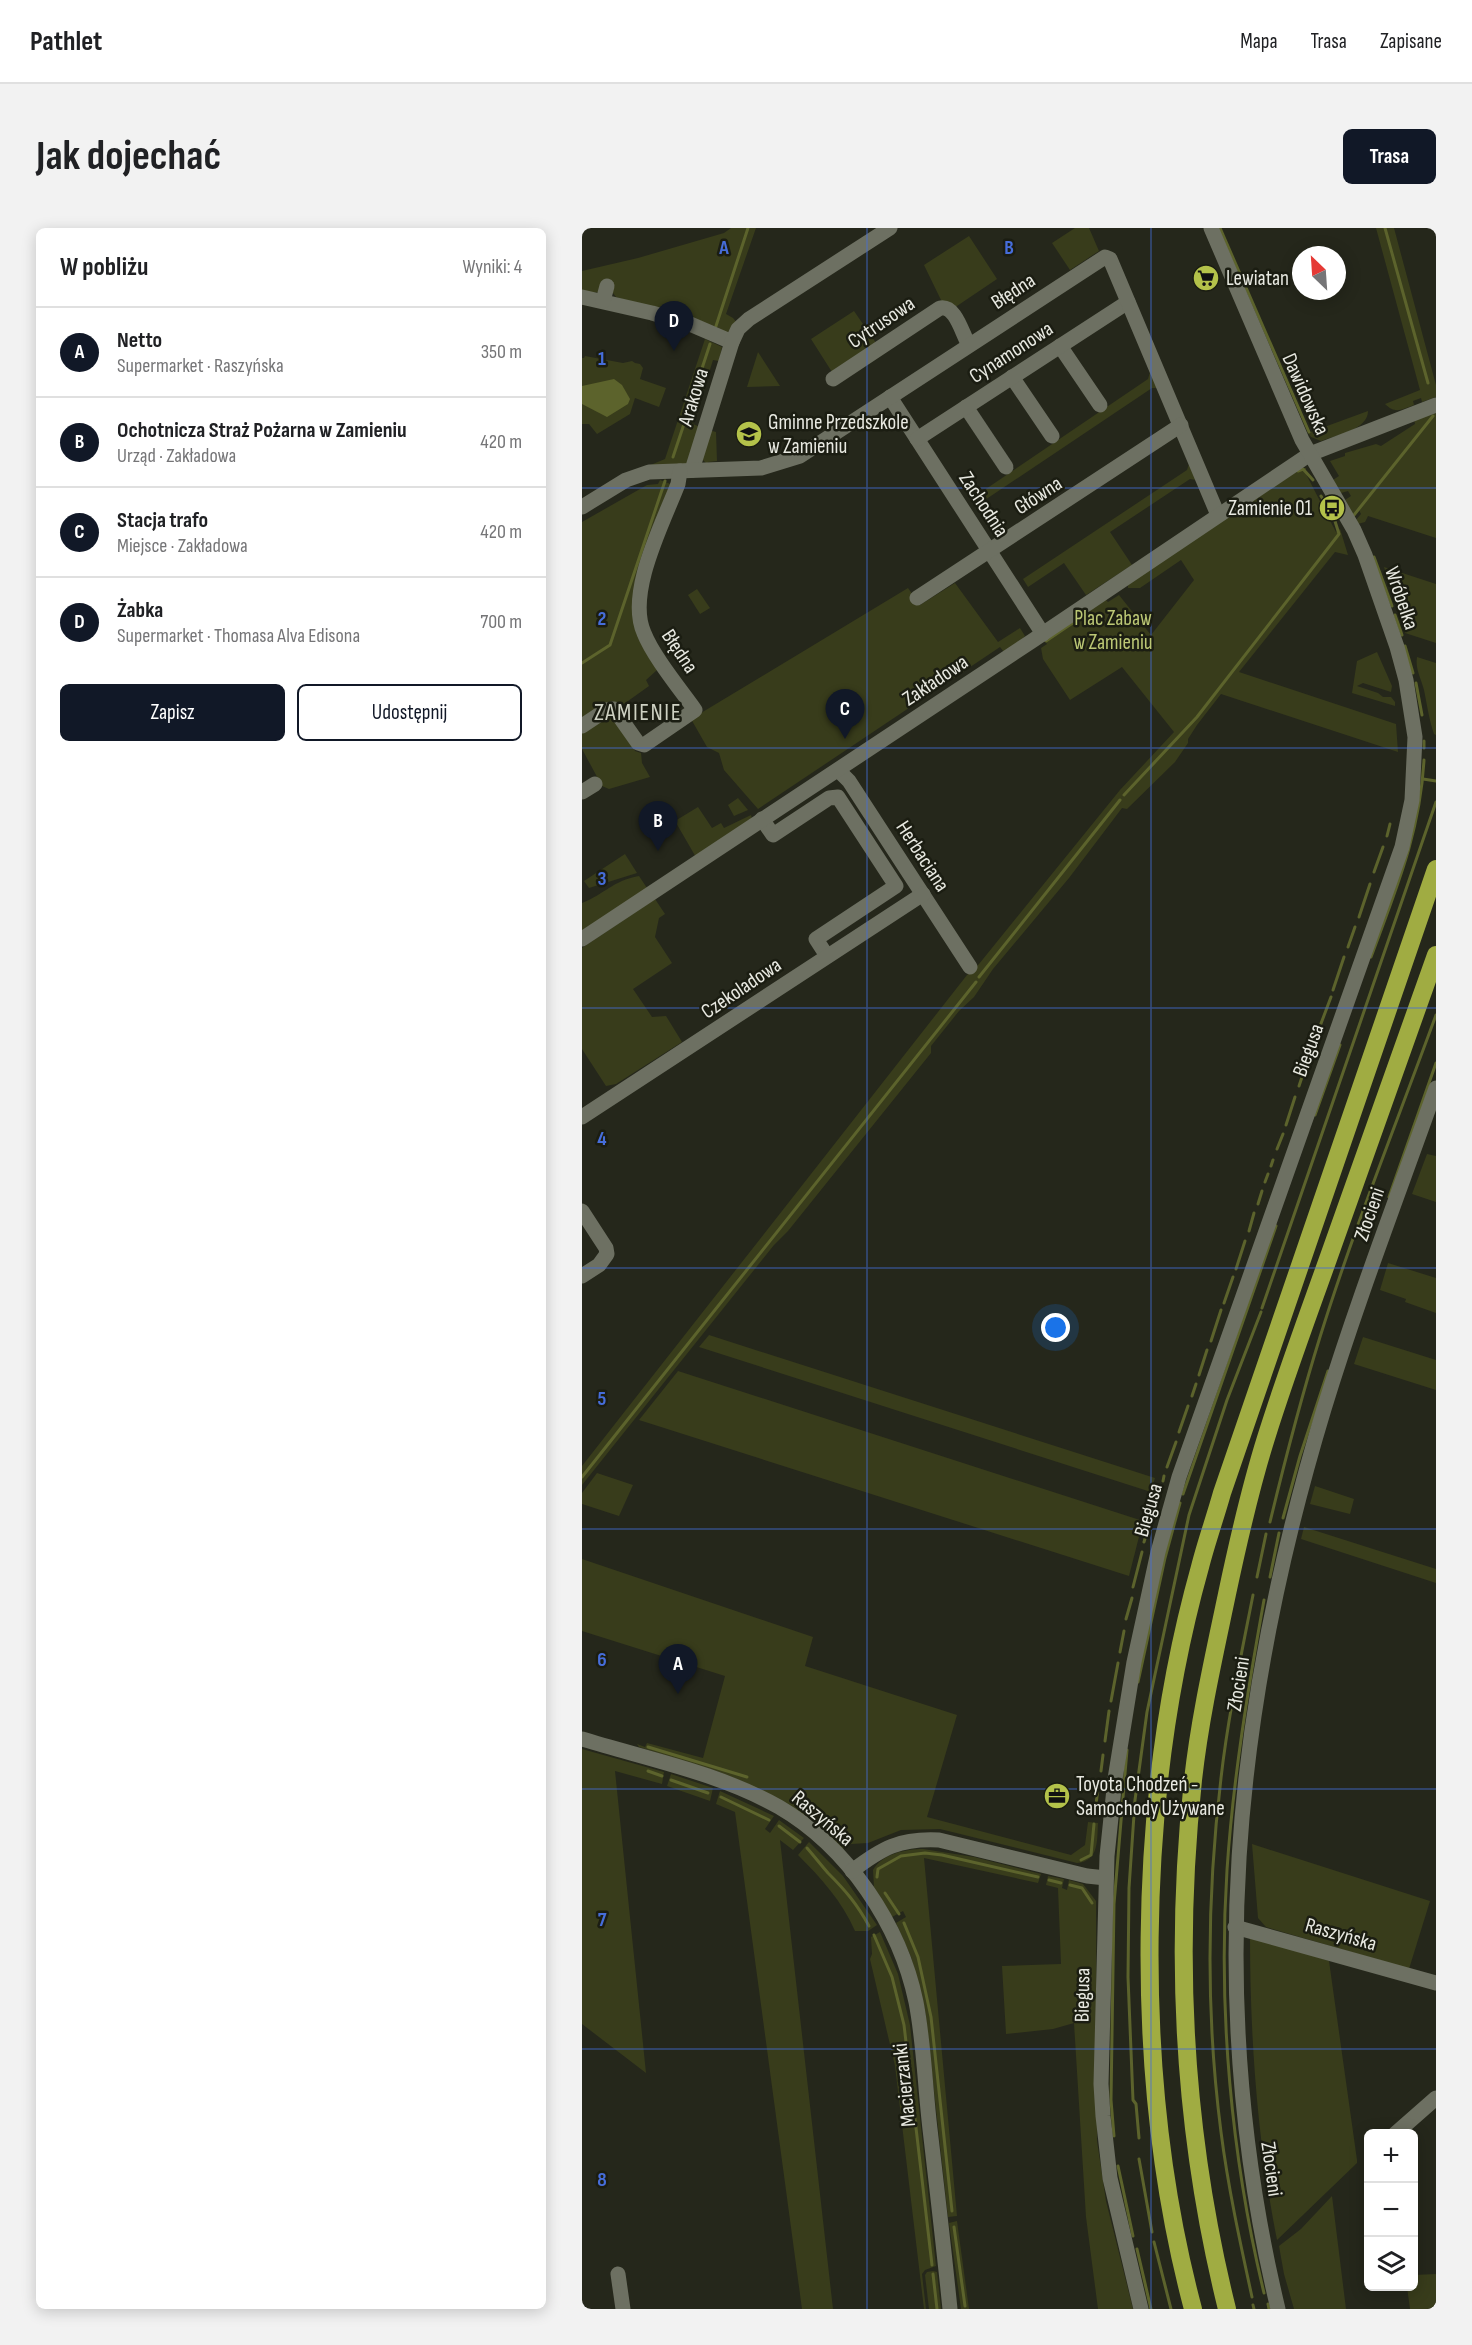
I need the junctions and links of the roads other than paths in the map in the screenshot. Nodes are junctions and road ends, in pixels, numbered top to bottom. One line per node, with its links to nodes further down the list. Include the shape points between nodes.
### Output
1 (890, 228): 7 (street, Arakowa, via 750,319 738,329)
2 (1211, 228): 19 (street, Dawidowska)
3 (608, 286): 5 (street)
4 (582, 297): 5 (street)
5 (603, 301): 7 (street, via 690,324)
6 (1128, 302): 8 (street, Błędna, via 1110,259 1105,257); 9 (street, Cynamonowa); 16 (street, Błędna)
7 (732, 342): 21 (street, Arakowa)
8 (969, 345): 11 (street, Cytrusowa, via 952,310 940,308); 12 (street, Błędna)
9 (1060, 345): 10 (street, Cynamonowa); 13 (street)
10 (1012, 376): 15 (street, Cynamonowa); 17 (street)
11 (833, 379)
12 (890, 397): 18 (street, Zachodnia); 21 (street, Błędna, via 789,460 761,468)
13 (1100, 405)
14 (1436, 405): 19 (street, Dawidowska)
15 (966, 407): 18 (street, Cynamonowa); 20 (street)
16 (1181, 425): 23 (street, Błędna); 24 (street, Główna)
17 (1052, 436)
18 (917, 439): 24 (street, Zachodnia)
19 (1310, 454): 23 (street, Zakładowa); 28 (street, Wróbelka, via 1354,530 1374,578 1406,676)
20 (1005, 467)
21 (686, 470): 22 (street, via 649,472 630,478); 27 (street, Błędna, via 644,574 639,610 646,638 695,710 644,745 638,743 615,709 606,710)
22 (582, 507)
23 (1218, 515): 26 (street, Zakładowa)
24 (990, 551): 25 (street, Główna); 26 (street, Zachodnia)
25 (917, 598)
26 (1043, 634): 29 (street, Zakładowa)
27 (582, 726)
28 (1415, 753): 45 (street, Biegusa, via 1412,800 1402,847 1167,1520 1132,1673 1114,1779)
29 (838, 770): 30 (street, Zakładowa); 32 (street, Herbaciana)
30 (762, 819): 33 (street, via 772,835 829,798 838,797 896,886); 35 (street, Zakładowa)
31 (1436, 869): 54 (highway, via 1222,1493 1197,1579 1168,1721 1153,1862 1151,1998 1162,2144)
32 (923, 894): 34 (street, Czekoladowa); 38 (street, Herbaciana)
33 (867, 905): 34 (street); 37 (street, via 816,939)
34 (879, 922): 37 (street, Czekoladowa)
35 (582, 939)
36 (1436, 955): 55 (highway, via 1266,1439 1232,1570 1202,1723 1185,1881 1185,2018 1199,2163)
37 (827, 956): 40 (street, Czekoladowa)
38 (970, 967)
39 (1436, 1088): 46 (street, Złocieni, via 1325,1406 1291,1527 1266,1643 1247,1761)
40 (582, 1118)
41 (582, 1211): 42 (street, via 607,1254)
42 (582, 1276)
43 (582, 1738): 44 (street, Raszyńska, via 757,1796 808,1828)
44 (852, 1871): 45 (street, Raszyńska, via 879,1850 920,1839); 52 (street, Macierzanki, via 898,1946 916,2004)
45 (1106, 1878): 53 (street, Biegusa, via 1102,2116 1110,2178)
46 (1235, 1927): 47 (street, Raszyńska); 56 (street, Złocieni, via 1238,2052 1249,2159 1270,2245)
47 (1436, 1983)
48 (1436, 2098): 49 (street)
49 (1400, 2129)
50 (618, 2274): 51 (street)
51 (623, 2309)
52 (950, 2309)
53 (1141, 2309)
54 (1193, 2309)
55 (1227, 2309)
56 (1278, 2309)

